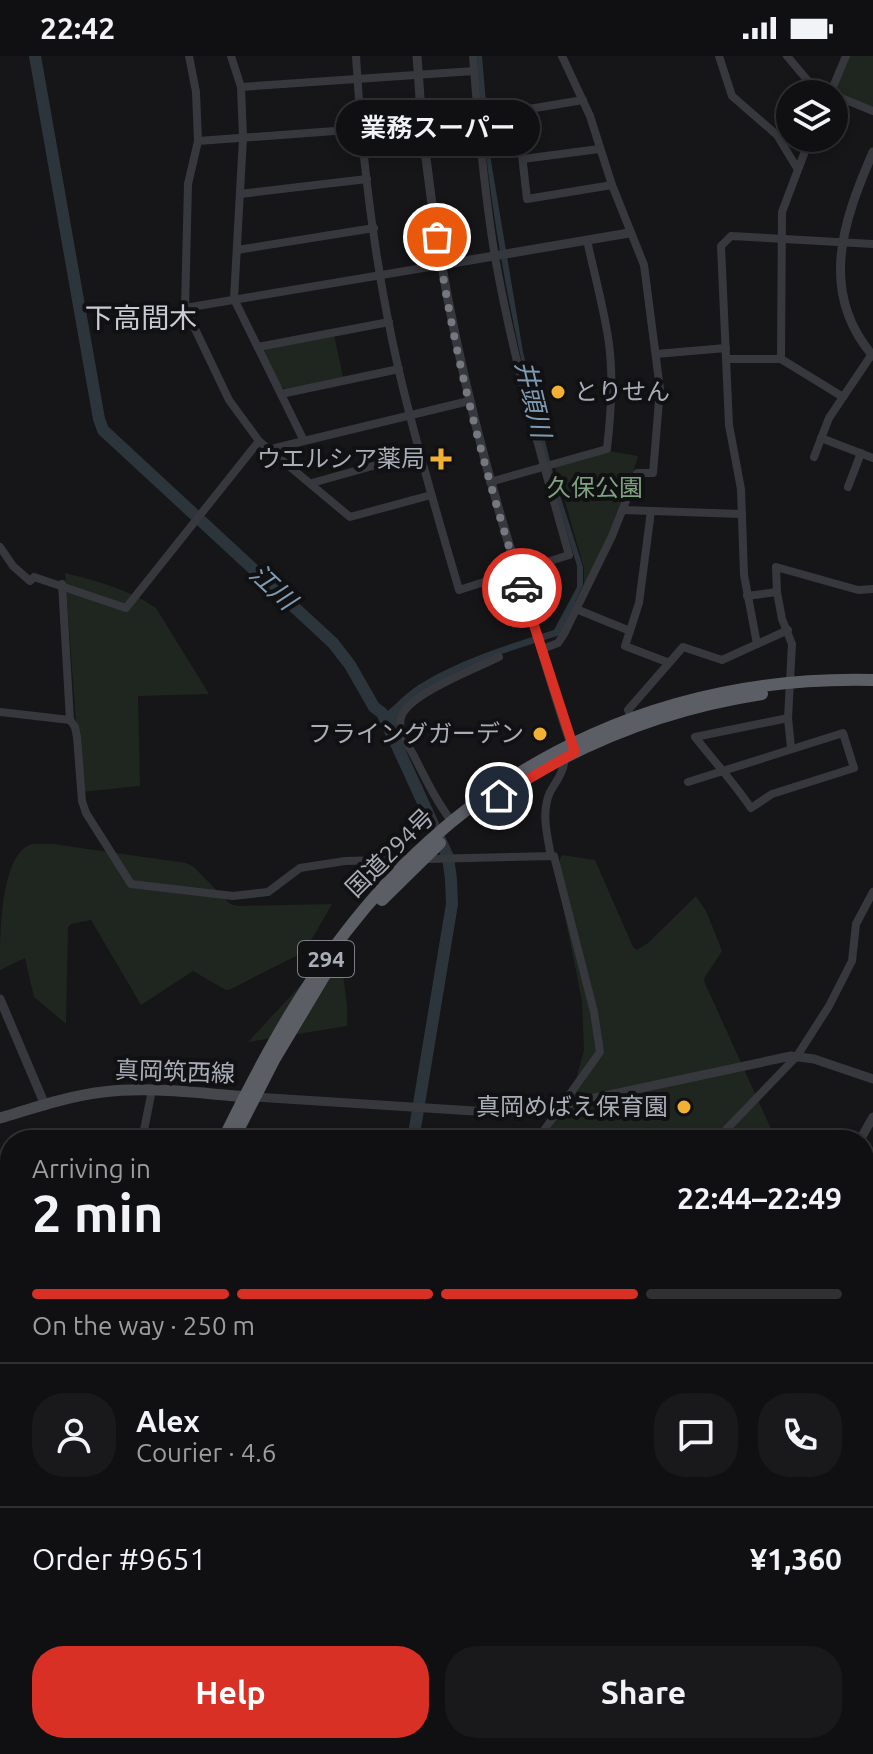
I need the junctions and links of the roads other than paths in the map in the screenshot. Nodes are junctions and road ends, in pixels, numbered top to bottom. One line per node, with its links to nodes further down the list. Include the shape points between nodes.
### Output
1 (189, 56): 21 (street)
2 (231, 56): 15 (street)
3 (356, 56): 12 (street)
4 (417, 56): 11 (street)
5 (473, 56): 10 (street)
6 (719, 56): 26 (street, via 732,96 777,135)
7 (787, 56): 13 (street)
8 (846, 56): 14 (street)
9 (564, 57): 16 (street)
10 (474, 71): 11 (street); 37 (street)
11 (418, 75): 12 (street); 38 (street)
12 (357, 79): 15 (street); 19 (street)
13 (807, 80)
14 (837, 80)
15 (241, 87): 20 (street)
16 (583, 100): 22 (street); 25 (street, via 517,111)
17 (848, 101): 18 (street)
18 (873, 111)
19 (362, 129): 20 (street); 27 (street)
20 (243, 138): 21 (street); 29 (street)
21 (198, 141): 41 (street, via 188,184)
22 (599, 149): 25 (street); 28 (street)
23 (804, 152): 26 (street)
24 (873, 152): 34 (street, via 850,205)
25 (523, 159): 28 (street, via 527,199)
26 (797, 168): 32 (street, via 782,212)
27 (367, 179): 29 (street); 30 (street)
28 (612, 185): 31 (street)
29 (240, 194): 36 (street)
30 (374, 228): 36 (street); 39 (street)
31 (629, 233): 33 (street); 45 (street, via 644,265)
32 (781, 238): 34 (street); 44 (street, via 731,236 721,246); 48 (street)
33 (587, 240): 37 (street); 62 (street, via 611,362 607,449)
34 (843, 242): 35 (street); 46 (street, via 843,302 852,328)
35 (873, 244)
36 (237, 250): 40 (street)
37 (495, 256): 38 (street); 62 (street)
38 (441, 265): 39 (street); 52 (street)
39 (381, 276): 40 (street); 42 (street)
40 (234, 299): 41 (street); 43 (street)
41 (185, 308): 55 (street, via 229,400)
42 (389, 322): 43 (street); 49 (street)
43 (258, 347): 50 (street)
44 (726, 348): 45 (street); 47 (street)
45 (656, 354): 67 (street, via 660,389 653,473 637,473)
46 (872, 355): 51 (street)
47 (727, 359): 48 (street); 69 (street, via 729,425)
48 (781, 359): 51 (street)
49 (399, 369): 50 (street); 53 (street)
50 (281, 394): 56 (street)
51 (843, 397): 54 (street)
52 (469, 401): 53 (street); 63 (street)
53 (410, 415): 56 (street); 58 (street)
54 (821, 438): 59 (street); 60 (street)
55 (259, 441): 57 (street); 72 (street, via 126,608)
56 (304, 441): 57 (street)
57 (271, 449): 64 (street)
58 (419, 453): 64 (street); 66 (street)
59 (861, 453): 61 (street); 65 (street)
60 (814, 457)
61 (873, 458)
62 (544, 466): 63 (street); 71 (street, via 569,555)
63 (490, 482): 71 (street)
64 (312, 483): 66 (street, via 350,517)
65 (848, 487)
66 (431, 495): 71 (street, via 459,590)
67 (623, 510): 68 (street); 76 (street)
68 (651, 511): 69 (street); 78 (street, via 639,603)
69 (742, 514): 75 (street)
70 (0, 547): 72 (street, via 30,581 34,577)
71 (517, 572): 80 (street)
72 (62, 584): 89 (street)
73 (873, 589): 74 (street, via 858,590 776,567)
74 (777, 592): 75 (street); 77 (street)
75 (747, 596): 79 (street)
76 (576, 609): 78 (street); 80 (street, via 558,643)
77 (788, 630): 79 (street); 84 (street)
78 (630, 631): 82 (street, via 625,646)
79 (757, 644): 82 (street, via 722,660 683,647)
80 (541, 647): 91 (street)
81 (499, 657): 94 (street, via 423,695 400,719 400,729)
82 (667, 662): 87 (street, via 628,710)
83 (873, 680): 84 (highway, 国道294号 / 294)
84 (788, 686): 85 (highway, 国道294号 / 294); 87 (highway, 国道294号 / 294, via 714,694); 88 (street); 91 (highway, 国道294号 / 294, via 686,709)
85 (873, 688)
86 (0, 712): 89 (street)
87 (631, 717): 91 (highway, 国道294号 / 294)
88 (788, 718): 90 (street); 92 (street, via 695,737)
89 (70, 720): 97 (street, via 86,813 131,884 233,896 268,892 300,868)
90 (791, 748): 92 (street); 92 (street, via 843,733 854,768 772,794 751,808)
91 (570, 751): 94 (highway, 国道294号 / 294, via 503,783); 96 (street, via 545,812)
92 (722, 769): 93 (street)
93 (688, 782)
94 (451, 826): 95 (highway, 国道294号 / 294)
95 (436, 849): 96 (street, via 459,858); 97 (highway, 国道294号 / 294); 97 (street)
96 (551, 856): 105 (street, via 600,1052)
97 (415, 860): 103 (highway, 国道294号 / 294, via 328,971)
98 (873, 892): 100 (street, via 856,924 849,968)
99 (0, 999): 104 (street)
100 (797, 1056): 101 (street); 105 (street); 111 (street)
101 (873, 1079)
102 (152, 1090): 103 (main road, 真岡筑西線); 104 (main road, 真岡筑西線, via 96,1093); 107 (street)
103 (250, 1097): 105 (street, via 505,1113); 108 (highway, 国道294号 / 294); 109 (highway, 国道294号 / 294)
104 (45, 1105): 106 (main road, 真岡筑西線)
105 (561, 1106): 110 (street)
106 (0, 1118)
107 (144, 1130)
108 (229, 1130)
109 (237, 1130)
110 (544, 1130)
111 (726, 1130)

